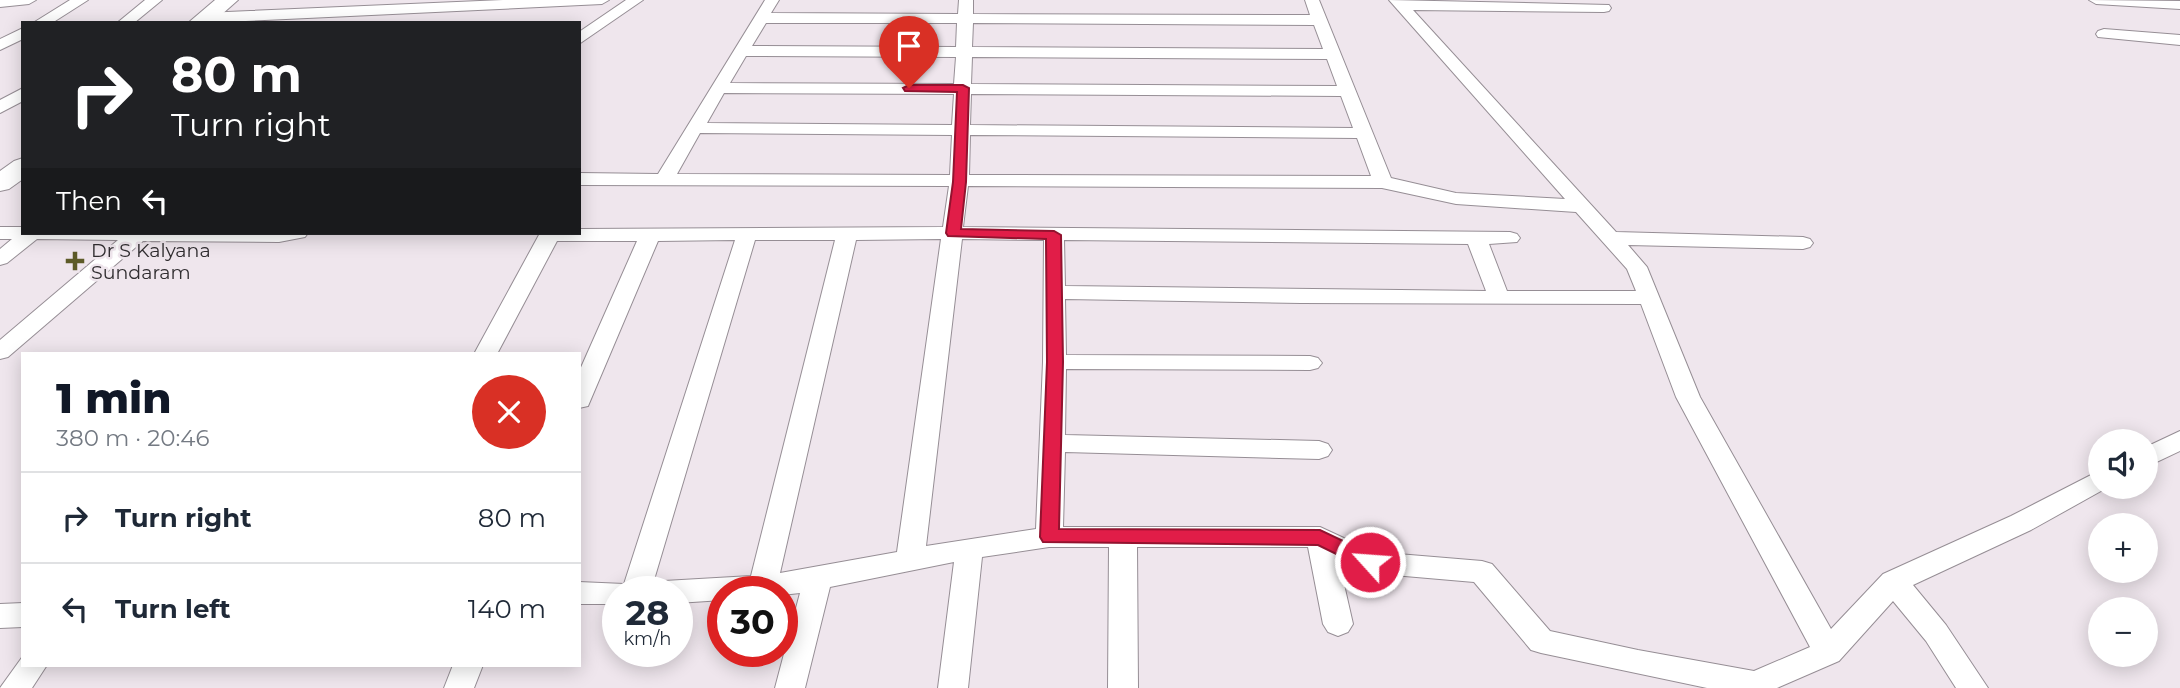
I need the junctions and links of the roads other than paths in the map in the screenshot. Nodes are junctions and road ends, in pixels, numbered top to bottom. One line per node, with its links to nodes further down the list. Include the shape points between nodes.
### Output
1 (29, 0): 12 (street)
2 (80, 0): 21 (street)
3 (155, 0): 22 (street)
4 (244, 0): 18 (main road)
5 (355, 0): 17 (street)
6 (602, 0): 14 (street)
7 (636, 0): 25 (street)
8 (772, 0): 19 (street)
9 (1312, 0): 20 (street)
10 (2096, 0): 13 (street)
11 (1398, 2): 15 (street); 44 (street)
12 (0, 3)
13 (2180, 5)
14 (453, 6): 17 (street); 23 (street)
15 (1604, 8)
16 (966, 9): 19 (street); 20 (street); 30 (street)
17 (324, 12): 18 (street)
18 (213, 16)
19 (762, 18): 29 (street)
20 (1320, 20): 31 (street)
21 (43, 21)
22 (127, 21)
23 (441, 21)
24 (2104, 34): 27 (street)
25 (582, 35)
26 (13, 36): 28 (street)
27 (2180, 40)
28 (0, 45)
29 (742, 51): 30 (street); 32 (street)
30 (964, 52): 31 (street); 33 (street)
31 (1333, 54): 34 (street)
32 (720, 88): 33 (street); 37 (street)
33 (963, 88): 34 (street); 38 (street)
34 (1348, 91): 39 (street)
35 (21, 94): 36 (street)
36 (0, 108)
37 (696, 128): 38 (street); 40 (street)
38 (961, 128): 39 (street); 42 (street)
39 (1364, 133): 43 (street)
40 (664, 179): 41 (street); 42 (street)
41 (581, 180)
42 (960, 182): 43 (street); 46 (street)
43 (1383, 182): 44 (street, via 1440,195)
44 (1583, 206): 59 (street)
45 (0, 233): 47 (street)
46 (953, 233): 50 (street); 56 (street); 79 (street)
47 (21, 234)
48 (581, 234): 55 (street)
49 (747, 234): 50 (street); 55 (street); 80 (street)
50 (847, 234): 81 (street)
51 (29, 235): 61 (street)
52 (137, 235): 53 (street); 65 (street)
53 (285, 235)
54 (549, 235): 66 (street)
55 (650, 235): 69 (street)
56 (1054, 235): 57 (street); 62 (street)
57 (1476, 238): 58 (street); 63 (street)
58 (1510, 238)
59 (1611, 238): 60 (street); 64 (street, via 1637,267)
60 (1803, 243)
61 (0, 259)
62 (1054, 292): 63 (street); 67 (street)
63 (1499, 297): 64 (street)
64 (1648, 298): 90 (street, via 1688,397)
65 (0, 352)
66 (486, 352)
67 (1055, 362): 68 (street); 71 (street)
68 (1310, 363)
69 (581, 395)
70 (2180, 440): 73 (street)
71 (1052, 443): 72 (street); 75 (street)
72 (1319, 450)
73 (2158, 452)
74 (2088, 488): 84 (street)
75 (1049, 537): 76 (street); 78 (street)
76 (1123, 537): 77 (street); 98 (street)
77 (1320, 537): 89 (street); 93 (street, via 1370,562 1482,572 1541,640)
78 (969, 548): 79 (street); 97 (street)
79 (910, 561): 82 (street)
80 (641, 576)
81 (766, 576)
82 (818, 579): 83 (street); 96 (street)
83 (798, 582)
84 (1893, 582): 90 (street); 99 (street)
85 (581, 593): 86 (street)
86 (602, 593)
87 (21, 615): 88 (street)
88 (0, 616)
89 (1338, 624)
90 (1828, 652): 93 (street)
91 (31, 667): 94 (street)
92 (467, 667): 95 (street)
93 (1751, 686)
94 (15, 688)
95 (458, 688)
96 (790, 688)
97 (953, 688)
98 (1123, 688)
99 (1973, 688)

